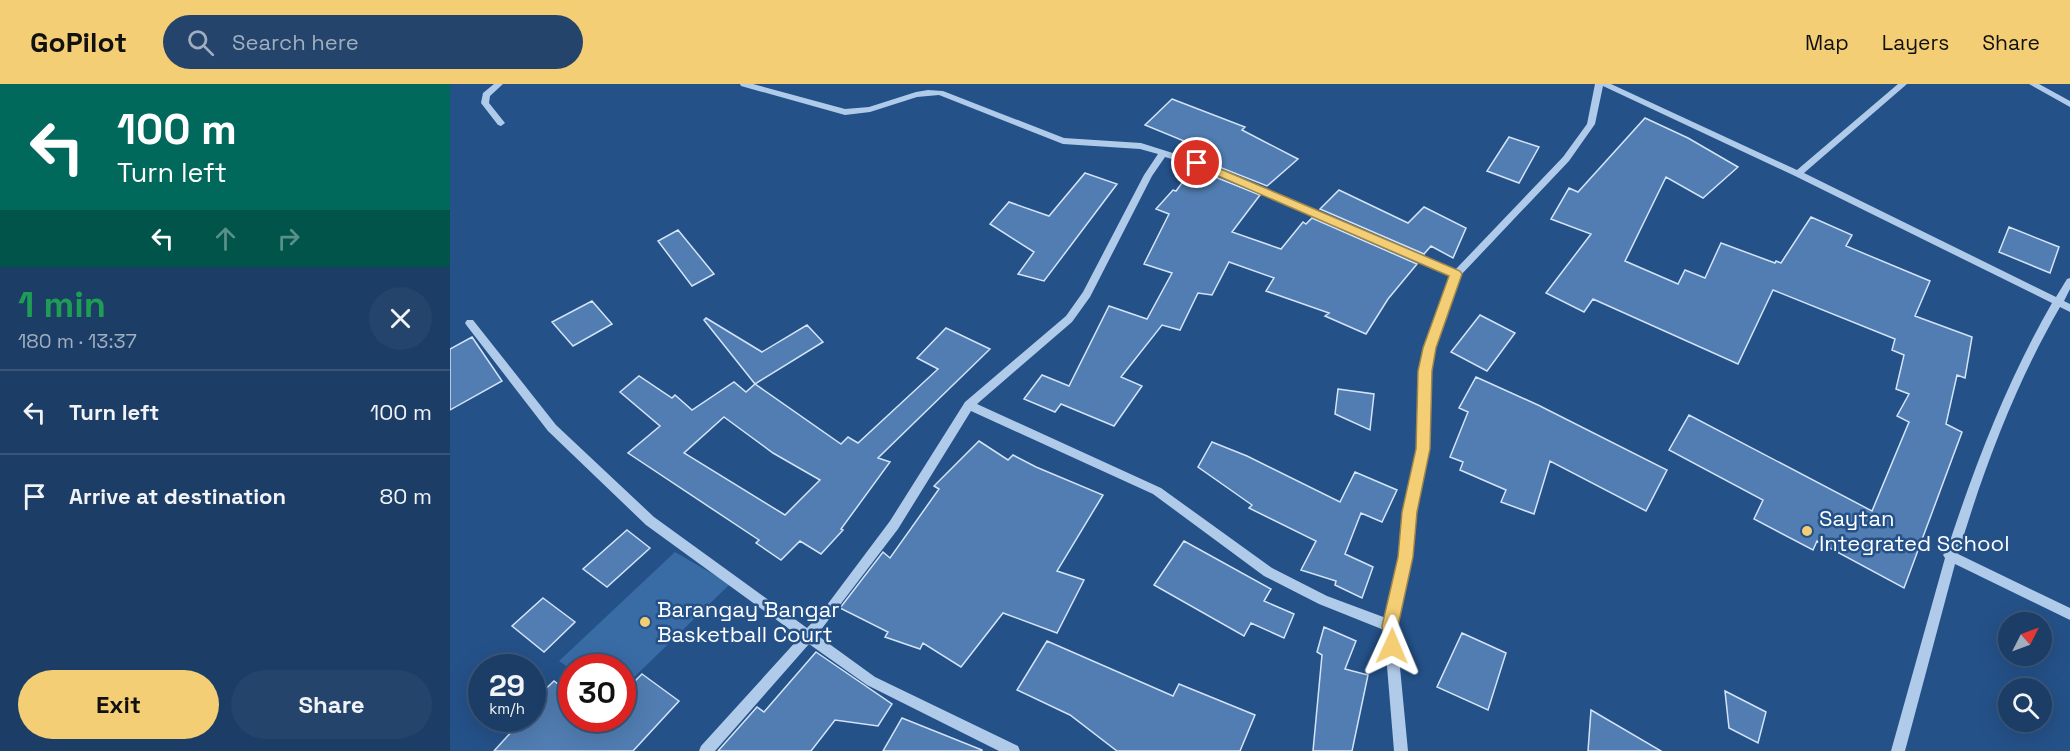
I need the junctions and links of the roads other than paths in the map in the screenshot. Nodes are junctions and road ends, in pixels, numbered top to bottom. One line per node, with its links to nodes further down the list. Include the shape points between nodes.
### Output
1 (499, 84): 8 (street, via 486,95 484,103)
2 (744, 84): 9 (street, via 858,113 884,108 923,92 940,93 1063,141 1133,145)
3 (1599, 84): 11 (street, via 1591,124 1566,159)
4 (1605, 84): 10 (street)
5 (1903, 84): 10 (street)
6 (2033, 84): 7 (street)
7 (2070, 104)
8 (501, 123)
9 (1164, 152): 11 (street, via 1214,169); 16 (street, via 1148,175 1087,294 1069,319)
10 (1798, 174): 13 (street)
11 (1456, 274): 19 (street, via 1425,371 1423,449 1409,512 1406,557)
12 (2070, 281): 13 (street)
13 (2057, 302): 14 (street); 17 (street, via 2000,416)
14 (2070, 308)
15 (470, 323): 20 (street, via 552,428 650,521)
16 (969, 405): 19 (street, via 1157,491 1268,572 1323,600); 20 (street, via 894,525)
17 (1949, 555): 18 (street); 24 (street)
18 (2070, 614)
19 (1390, 626): 23 (street)
20 (808, 637): 21 (street); 22 (street, via 871,681)
21 (706, 751)
22 (1013, 751)
23 (1401, 751)
24 (1898, 751)

